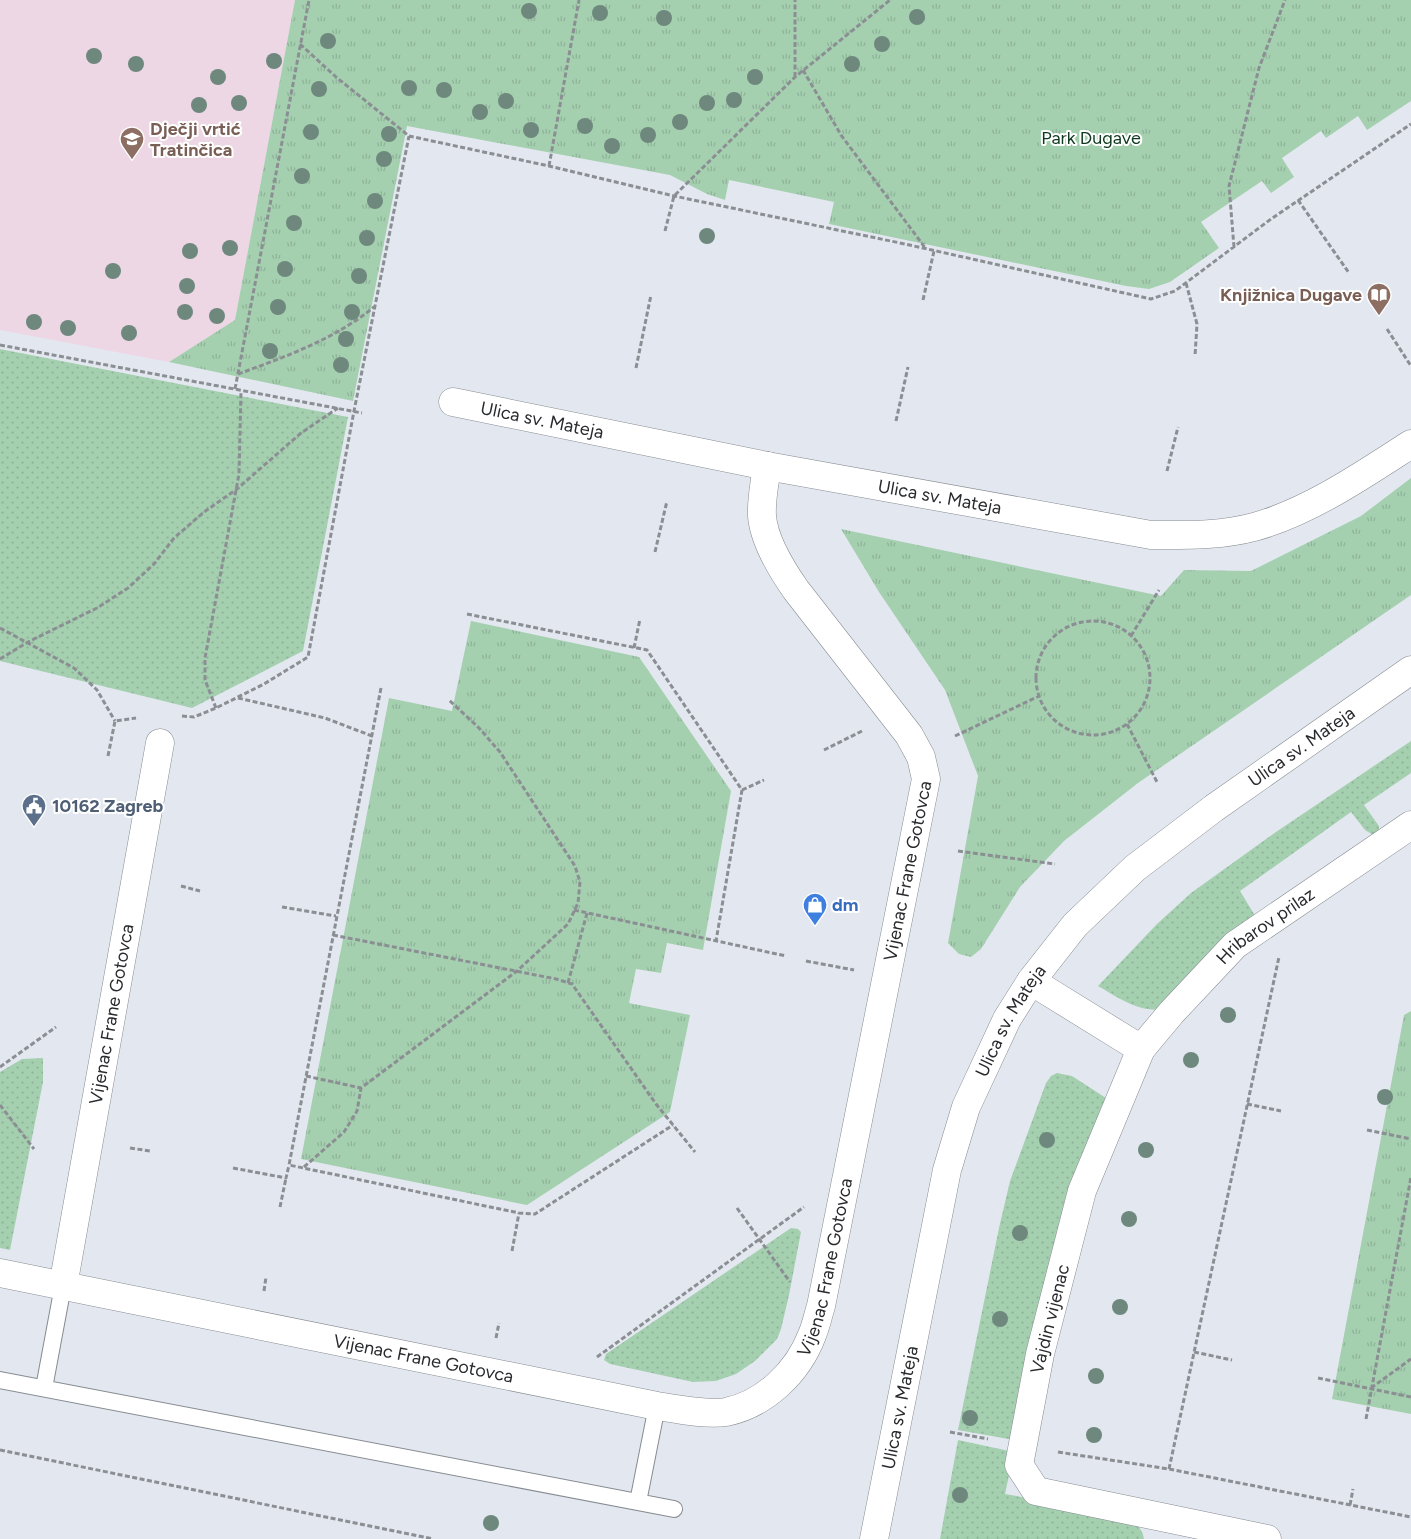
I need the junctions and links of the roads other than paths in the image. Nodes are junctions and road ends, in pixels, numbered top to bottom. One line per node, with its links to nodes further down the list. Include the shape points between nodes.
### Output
1 (453, 402): 3 (street, Ulica sv. Mateja)
2 (1411, 444): 3 (street, Ulica sv. Mateja, via 1309,507 1254,527 1204,535 1152,535)
3 (767, 466): 13 (street, Vijenac Frane Gotovca, via 762,518 780,566 909,735 921,757 926,779 821,1306 812,1336 799,1361 777,1386 752,1402 725,1412)
4 (1411, 670): 7 (street, Ulica sv. Mateja, via 1214,808 1135,868 1075,925)
5 (160, 743): 10 (street, Vijenac Frane Gotovca)
6 (1411, 825): 8 (street, Hribarov prilaz, via 1235,945)
7 (1031, 981): 8 (street); 16 (street, Ulica sv. Mateja, via 1007,1019 966,1107 947,1170)
8 (1141, 1049): 17 (street, Vajdin vijenac, via 1082,1192 1040,1354 1019,1465 1036,1490)
9 (0, 1273): 10 (street, Vijenac Frane Gotovca)
10 (63, 1286): 12 (lane); 13 (street, Vijenac Frane Gotovca)
11 (0, 1380): 12 (lane)
12 (44, 1388): 14 (lane)
13 (657, 1406): 14 (lane)
14 (638, 1502): 15 (lane)
15 (674, 1509)
16 (874, 1539)
17 (1266, 1539)

